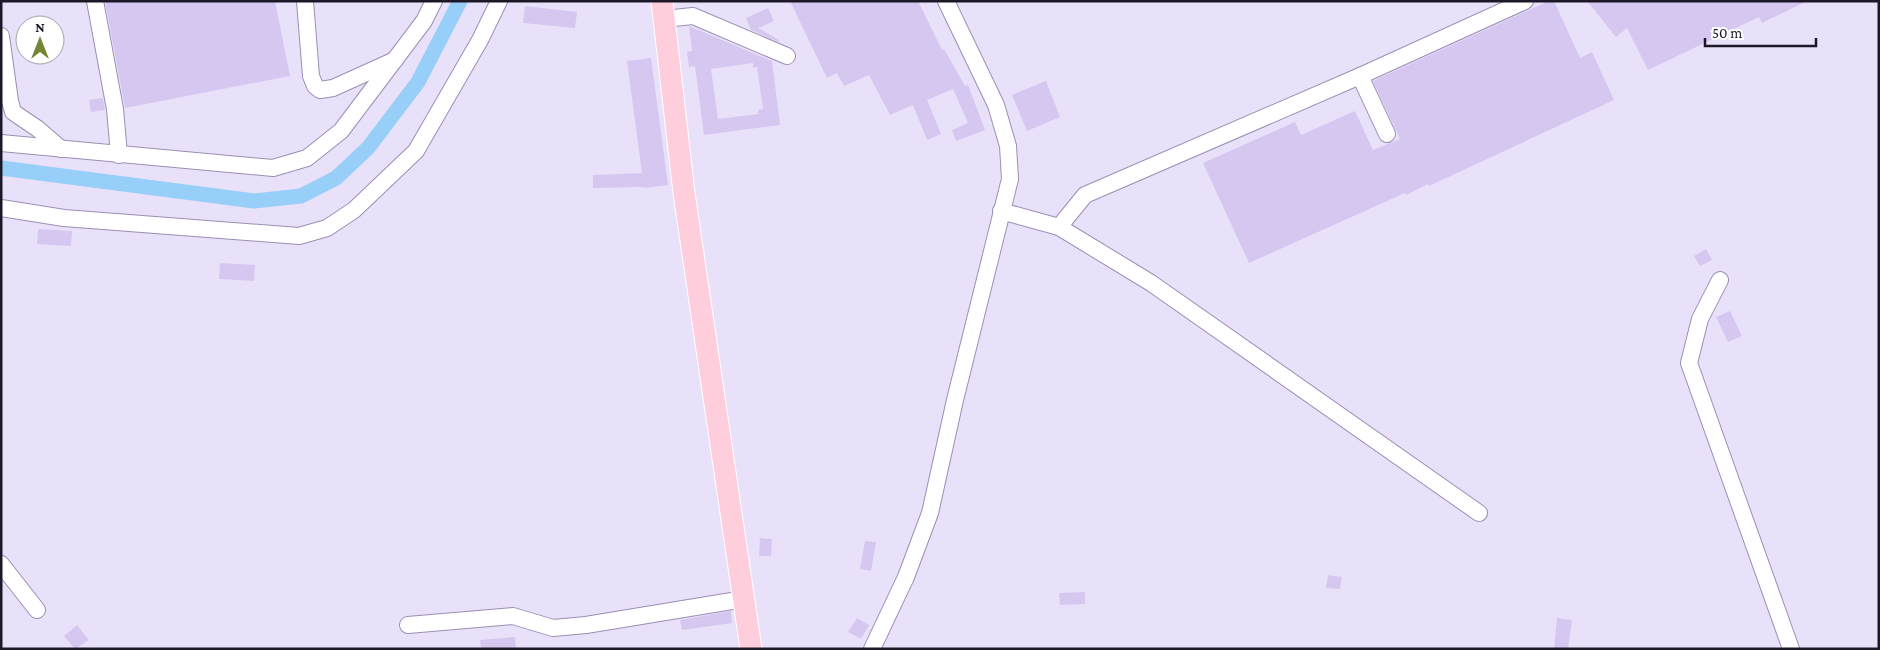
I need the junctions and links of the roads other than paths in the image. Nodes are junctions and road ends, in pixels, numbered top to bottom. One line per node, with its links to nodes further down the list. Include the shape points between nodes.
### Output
1 (95, 1): 15 (lane, via 115,109)
2 (305, 1): 10 (lane, via 311,76 320,90 333,88)
3 (434, 1): 10 (lane, via 424,21)
4 (499, 1): 16 (lane, via 416,151 354,210 327,228 299,236 64,218)
5 (946, 1): 17 (lane, via 996,105 1008,146 1010,178)
6 (1525, 1): 11 (lane)
7 (663, 10): 9 (lane, via 693,16); 22 (main road, via 684,193)
8 (1, 36): 14 (lane, via 13,112)
9 (787, 56)
10 (395, 60): 15 (lane, via 341,131 307,158 272,168)
11 (1360, 76): 12 (lane); 18 (lane, via 1085,195)
12 (1387, 134)
13 (1, 143): 14 (lane)
14 (61, 149): 15 (lane)
15 (119, 155)
16 (1, 208)
17 (1001, 211): 18 (lane); 26 (lane, via 930,513 906,577)
18 (1059, 228): 20 (lane, via 1151,283)
19 (1720, 280): 27 (lane, via 1700,319 1689,363)
20 (1479, 513)
21 (1, 564): 23 (lane)
22 (744, 598): 24 (lane, via 553,628 513,616); 25 (main road)
23 (37, 610)
24 (408, 626)
25 (751, 649)
26 (872, 649)
27 (1791, 649)

